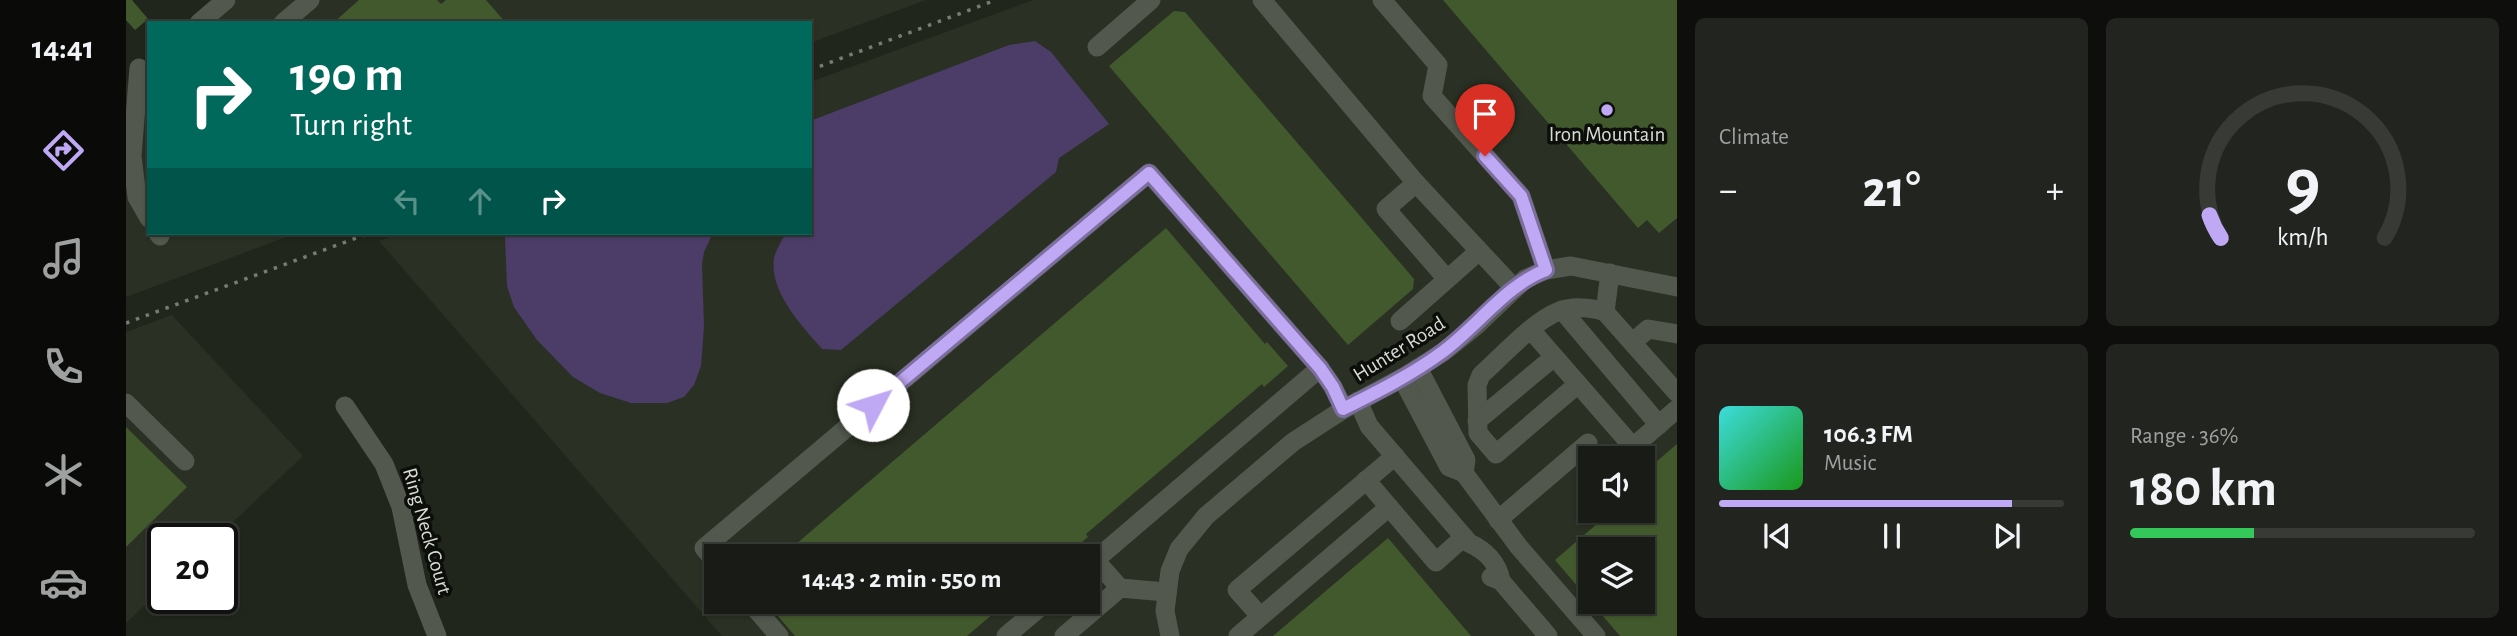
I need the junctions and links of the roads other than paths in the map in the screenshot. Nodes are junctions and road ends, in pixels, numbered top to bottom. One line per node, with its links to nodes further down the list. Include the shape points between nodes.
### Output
1 (226, 0): 6 (street)
2 (310, 0): 7 (street)
3 (1151, 0): 8 (street)
4 (1262, 0): 10 (street)
5 (1382, 0): 13 (street, via 1438,65 1432,96 1521,196)
6 (202, 21)
7 (285, 21)
8 (1097, 47)
9 (138, 67): 11 (street, via 132,156 137,197)
10 (1416, 183): 12 (street); 15 (street, via 1386,209)
11 (147, 214)
12 (1478, 252): 15 (street); 17 (street)
13 (1546, 270): 14 (street, Hunter Road, via 1571,266); 17 (street, Hunter Road)
14 (1610, 273): 16 (street, Hunter Road); 19 (street)
15 (1447, 279): 20 (street)
16 (1677, 286)
17 (1514, 288): 26 (street, Hunter Road, via 1477,325)
18 (1562, 310): 19 (street, via 1595,308); 21 (street); 34 (street)
19 (1605, 312): 23 (street)
20 (1400, 321)
21 (1531, 330): 24 (street); 33 (street, via 1481,375)
22 (1674, 336): 23 (street, via 1648,329)
23 (1633, 342): 28 (street)
24 (1554, 357): 27 (street); 33 (street)
25 (1320, 368): 30 (street); 42 (street, via 1149,173); 43 (street)
26 (1410, 373): 30 (street, Hunter Road); 40 (street, via 1450,467 1464,473)
27 (1578, 384): 33 (street, via 1496,454 1478,433); 34 (street, via 1633,447)
28 (1677, 393)
29 (126, 404): 37 (street)
30 (1351, 405): 36 (street); 46 (street, Hunter Road, via 1293,442 1206,516 1179,549)
31 (345, 406): 50 (street, Ring Neck Court, via 384,464 401,507 417,585)
32 (1677, 409): 34 (street)
33 (1478, 421)
34 (1658, 425)
35 (1588, 443): 40 (street)
36 (1395, 456): 38 (street); 41 (street)
37 (185, 461)
38 (1366, 480): 39 (street); 49 (street, via 1237,590)
39 (1389, 507): 41 (street, via 1436,562); 49 (street)
40 (1498, 520): 57 (street)
41 (1466, 540): 56 (street, via 1487,555 1501,581)
42 (709, 544)
43 (1100, 556)
44 (1100, 571): 45 (street)
45 (1120, 588): 46 (street); 53 (street)
46 (1166, 592): 54 (street, Hunter Road)
47 (760, 614): 51 (street)
48 (1032, 614): 52 (street)
49 (1260, 616): 55 (street)
50 (437, 636)
51 (779, 636)
52 (1006, 636)
53 (1064, 636)
54 (1170, 636)
55 (1238, 636)
56 (1548, 636)
57 (1596, 636)

